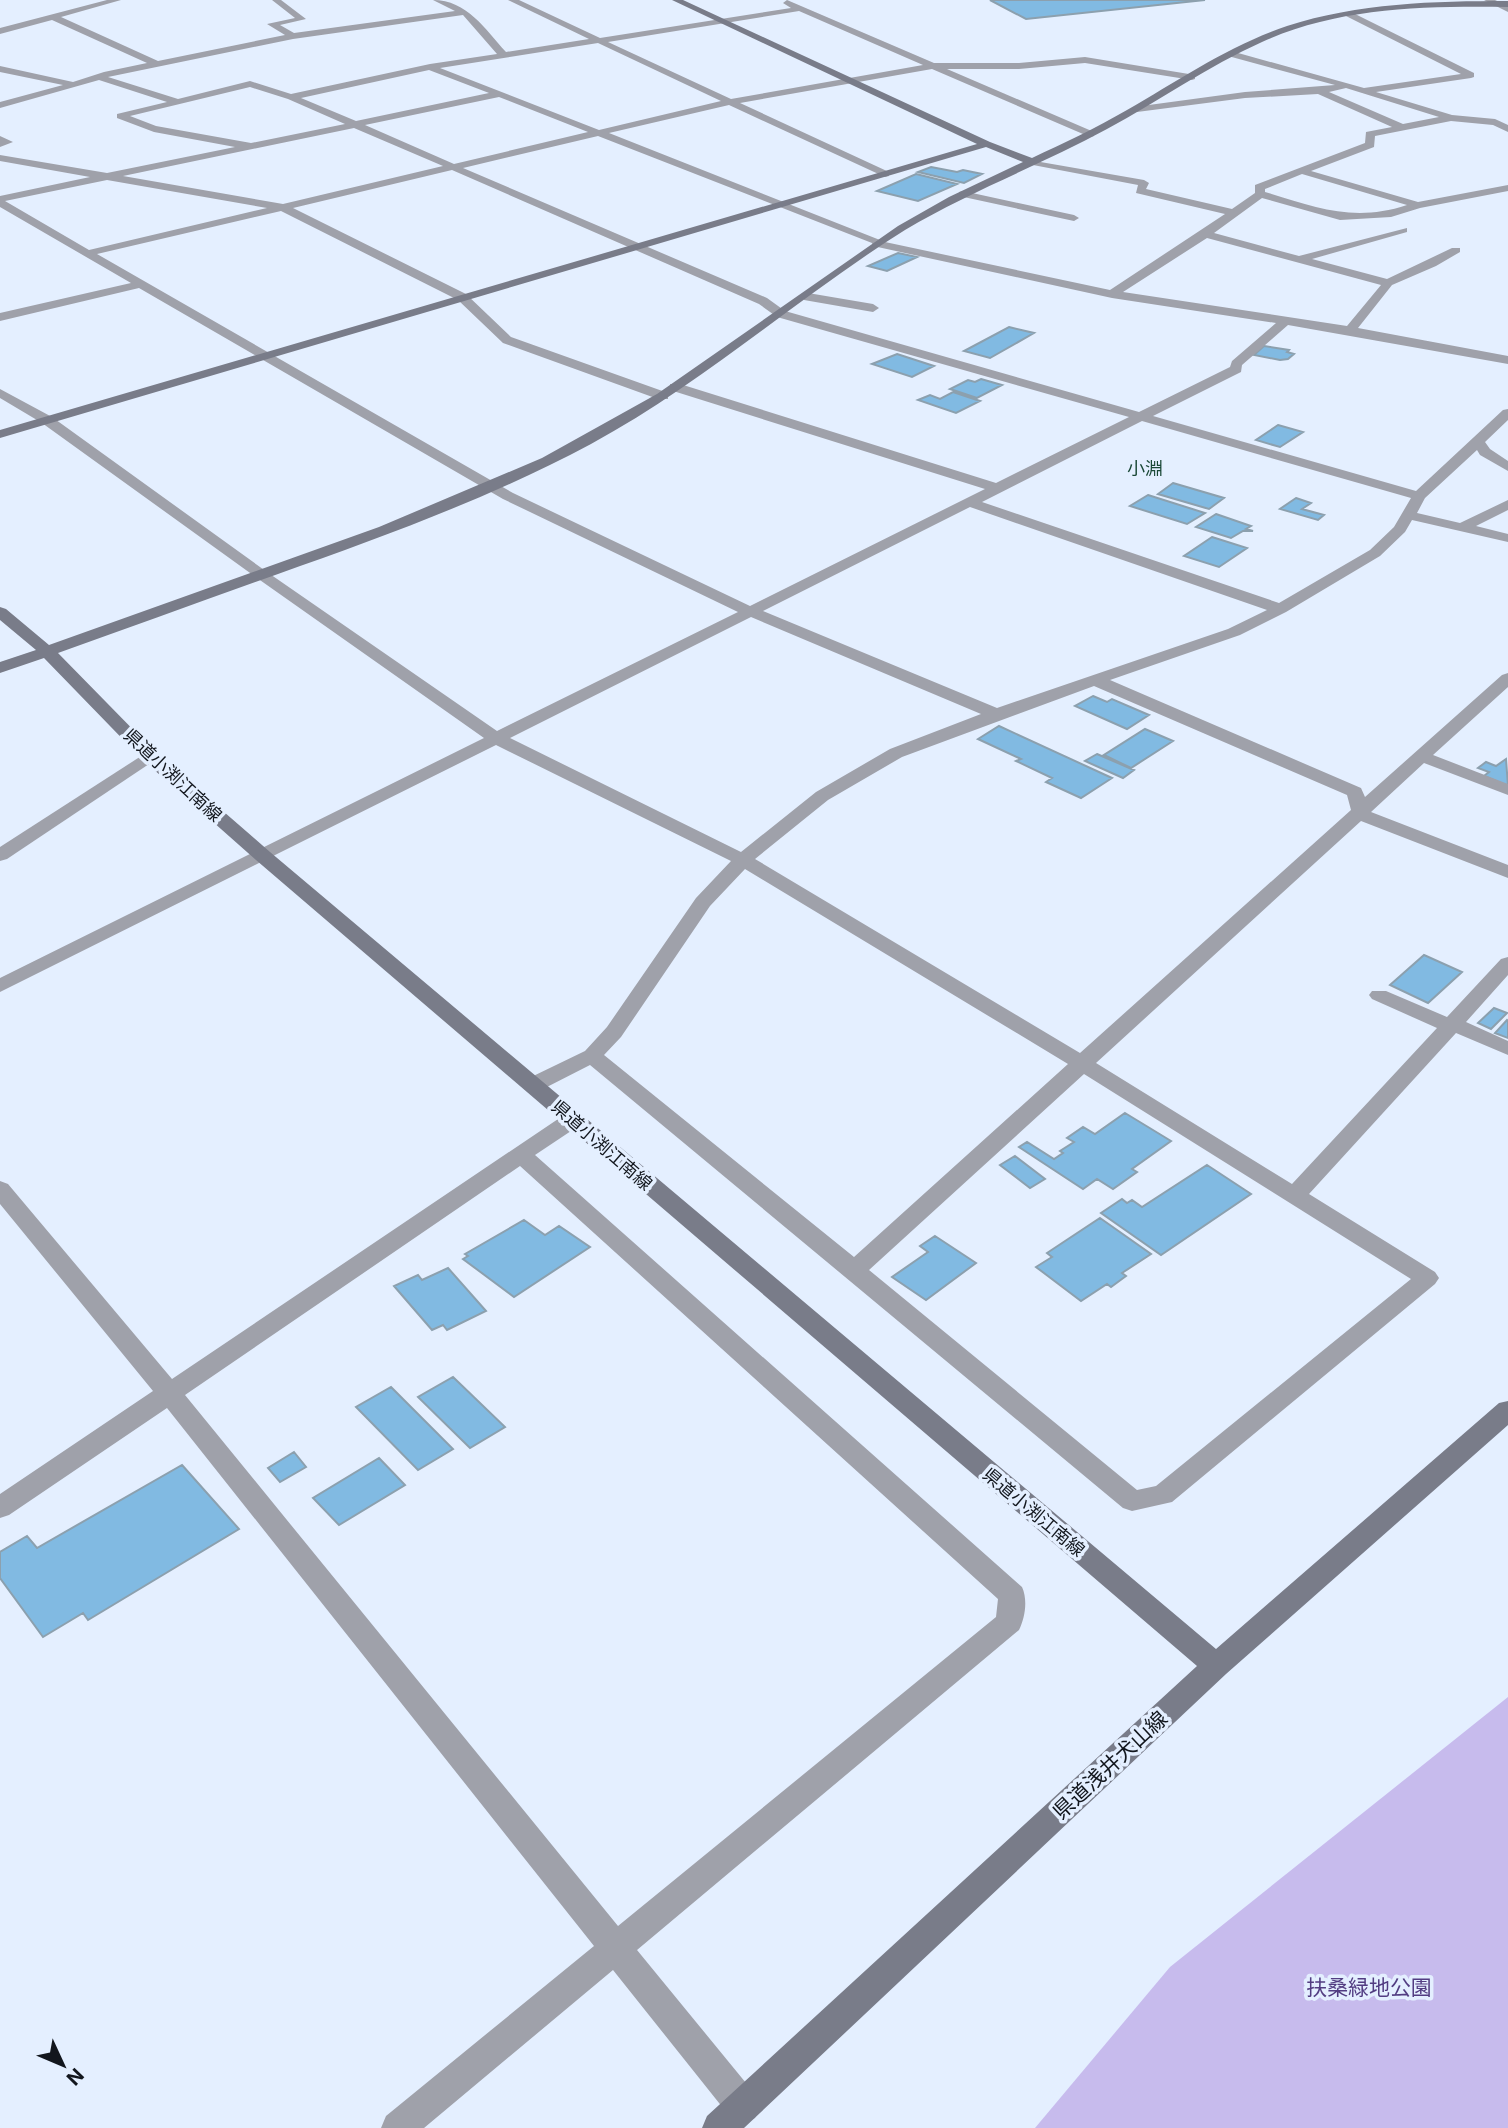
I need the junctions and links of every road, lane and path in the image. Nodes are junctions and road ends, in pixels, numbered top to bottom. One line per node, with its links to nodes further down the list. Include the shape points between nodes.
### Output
1 (117, 0): 12 (street)
2 (276, 0): 14 (street)
3 (437, 0): 10 (street)
4 (512, 0): 18 (street)
5 (677, 0): 15 (street)
6 (779, 0): 9 (street)
7 (1491, 2): 8 (street); 11 (street)
8 (1508, 6)
9 (798, 9): 15 (street); 22 (street)
10 (465, 12): 17 (street); 20 (street)
11 (1349, 14): 19 (street, via 1288,29); 31 (street, via 1471,75)
12 (51, 16): 16 (street); 21 (street)
13 (316, 17): 14 (street)
14 (302, 19): 17 (street, via 271,24)
15 (720, 21): 18 (street); 27 (street)
16 (0, 30)
17 (293, 36): 21 (street)
18 (601, 41): 20 (street); 36 (street)
19 (1231, 54): 25 (street); 29 (street)
20 (505, 57): 23 (street)
21 (158, 64): 26 (street)
22 (933, 66): 25 (street, via 1085,60); 27 (street); 45 (street)
23 (430, 67): 32 (street); 34 (street)
24 (0, 69): 28 (street)
25 (1192, 77): 39 (street)
26 (102, 78): 28 (street); 35 (street)
27 (849, 80): 36 (street); 46 (street)
28 (74, 85): 38 (street)
29 (1346, 86): 30 (street); 31 (street)
30 (1320, 91): 33 (street); 42 (street)
31 (1363, 91): 40 (street)
32 (500, 94): 41 (street); 44 (street)
33 (1245, 95): 37 (street); 39 (street)
34 (291, 97): 35 (street, via 250,84); 41 (street)
35 (175, 100): 47 (street, via 120,116 154,129)
36 (729, 102): 44 (street); 52 (street)
37 (1264, 104)
38 (0, 105)
39 (1137, 109): 45 (street)
40 (1451, 118): 42 (street); 43 (street, via 1495,122)
41 (355, 124): 47 (street); 50 (street)
42 (1403, 128): 51 (street, via 1370,134 1370,145)
43 (1508, 129)
44 (600, 133): 50 (street); 58 (street)
45 (1090, 134): 49 (street)
46 (986, 144): 49 (street); 52 (street)
47 (249, 146): 53 (street)
48 (0, 158): 53 (street)
49 (1033, 162): 55 (street); 61 (street, via 1144,183 1140,191)
50 (453, 167): 60 (street); 66 (street)
51 (1301, 171): 56 (street, via 1259,187); 59 (street)
52 (885, 174): 58 (street)
53 (109, 176): 57 (street); 60 (street)
54 (1508, 188): 59 (street)
55 (963, 194): 62 (street); 65 (street)
56 (1260, 194): 59 (street, via 1340,217 1391,214); 61 (street)
57 (0, 201): 68 (street)
58 (781, 204): 65 (street); 66 (street)
59 (1418, 205)
60 (282, 207): 68 (street); 74 (street)
61 (1234, 213): 64 (street)
62 (1074, 218)
63 (1403, 230): 69 (street)
64 (1205, 234): 69 (street); 72 (street)
65 (879, 243): 72 (street); 73 (street)
66 (634, 246): 74 (street); 76 (street, via 763,301)
67 (1457, 250): 70 (street)
68 (89, 253): 71 (street)
69 (1300, 259): 70 (street)
70 (1388, 283): 79 (street)
71 (142, 284): 77 (street); 80 (street)
72 (1112, 294): 78 (street)
73 (808, 296): 75 (street); 76 (street)
74 (462, 297): 80 (street); 84 (street, via 507,340)
75 (873, 308)
76 (781, 314): 82 (street); 86 (street)
77 (0, 317)
78 (1285, 321): 79 (street); 86 (street, via 1236,364 1236,369)
79 (1350, 330): 81 (street)
80 (264, 356): 87 (street); 91 (street)
81 (1508, 360)
82 (676, 387): 84 (street); 92 (street)
83 (0, 393): 87 (street)
84 (663, 396): 91 (street)
85 (1508, 413): 89 (street)
86 (1140, 416): 92 (street); 93 (street)
87 (47, 420): 88 (street); 99 (street)
88 (0, 434)
89 (1478, 442): 90 (street); 93 (street)
90 (1508, 467)
91 (494, 488): 99 (street); 102 (street)
92 (999, 489): 94 (street)
93 (1419, 496): 96 (street)
94 (972, 503): 100 (street); 102 (street)
95 (1508, 503): 97 (street)
96 (1408, 515): 97 (street); 100 (street, via 1401,529 1375,553)
97 (1465, 526): 98 (street)
98 (1508, 538)
99 (262, 575): 103 (street); 108 (street)
100 (1280, 609): 106 (street, via 1234,632)
101 (0, 612): 103 (street, 県道小渕江南線)
102 (751, 612): 107 (street); 108 (street)
103 (47, 651): 104 (street); 109 (street, 県道小渕江南線)
104 (0, 668)
105 (1508, 678): 110 (street)
106 (1095, 680): 107 (street); 112 (street, via 1356,792)
107 (996, 714): 115 (street, via 896,753 822,796)
108 (496, 738): 114 (street); 115 (street)
109 (149, 756): 113 (street); 114 (street, 県道小渕江南線)
110 (1423, 757): 111 (street); 112 (street)
111 (1508, 790)
112 (1361, 814): 116 (street); 123 (street)
113 (0, 855)
114 (263, 856): 118 (street); 124 (street, 県道小渕江南線)
115 (743, 860): 122 (street, via 703,902 614,1032); 123 (street)
116 (1508, 873)
117 (1508, 962): 120 (street)
118 (0, 985)
119 (1379, 995): 120 (street)
120 (1452, 1025): 121 (street); 128 (street)
121 (1508, 1049)
122 (592, 1056): 124 (street); 129 (street)
123 (1081, 1063): 128 (street); 129 (street)
124 (533, 1085): 125 (street, 県道小渕江南線)
125 (572, 1120): 126 (street); 133 (street, 県道小渕江南線)
126 (521, 1155): 130 (street); 134 (street, via 1012,1595 1009,1622)
127 (0, 1188): 130 (street)
128 (1296, 1194): 129 (street, via 1427,1278 1163,1495 1132,1501)
129 (854, 1269)
130 (169, 1393): 132 (street); 134 (street)
131 (1508, 1410): 133 (street, 県道浅井犬山線)
132 (0, 1508)
133 (1216, 1666): 135 (street, 県道浅井犬山線)
134 (615, 1947): 135 (street); 136 (street)
135 (743, 2106): 137 (street, 県道浅井犬山線)
136 (398, 2128)
137 (719, 2128)

